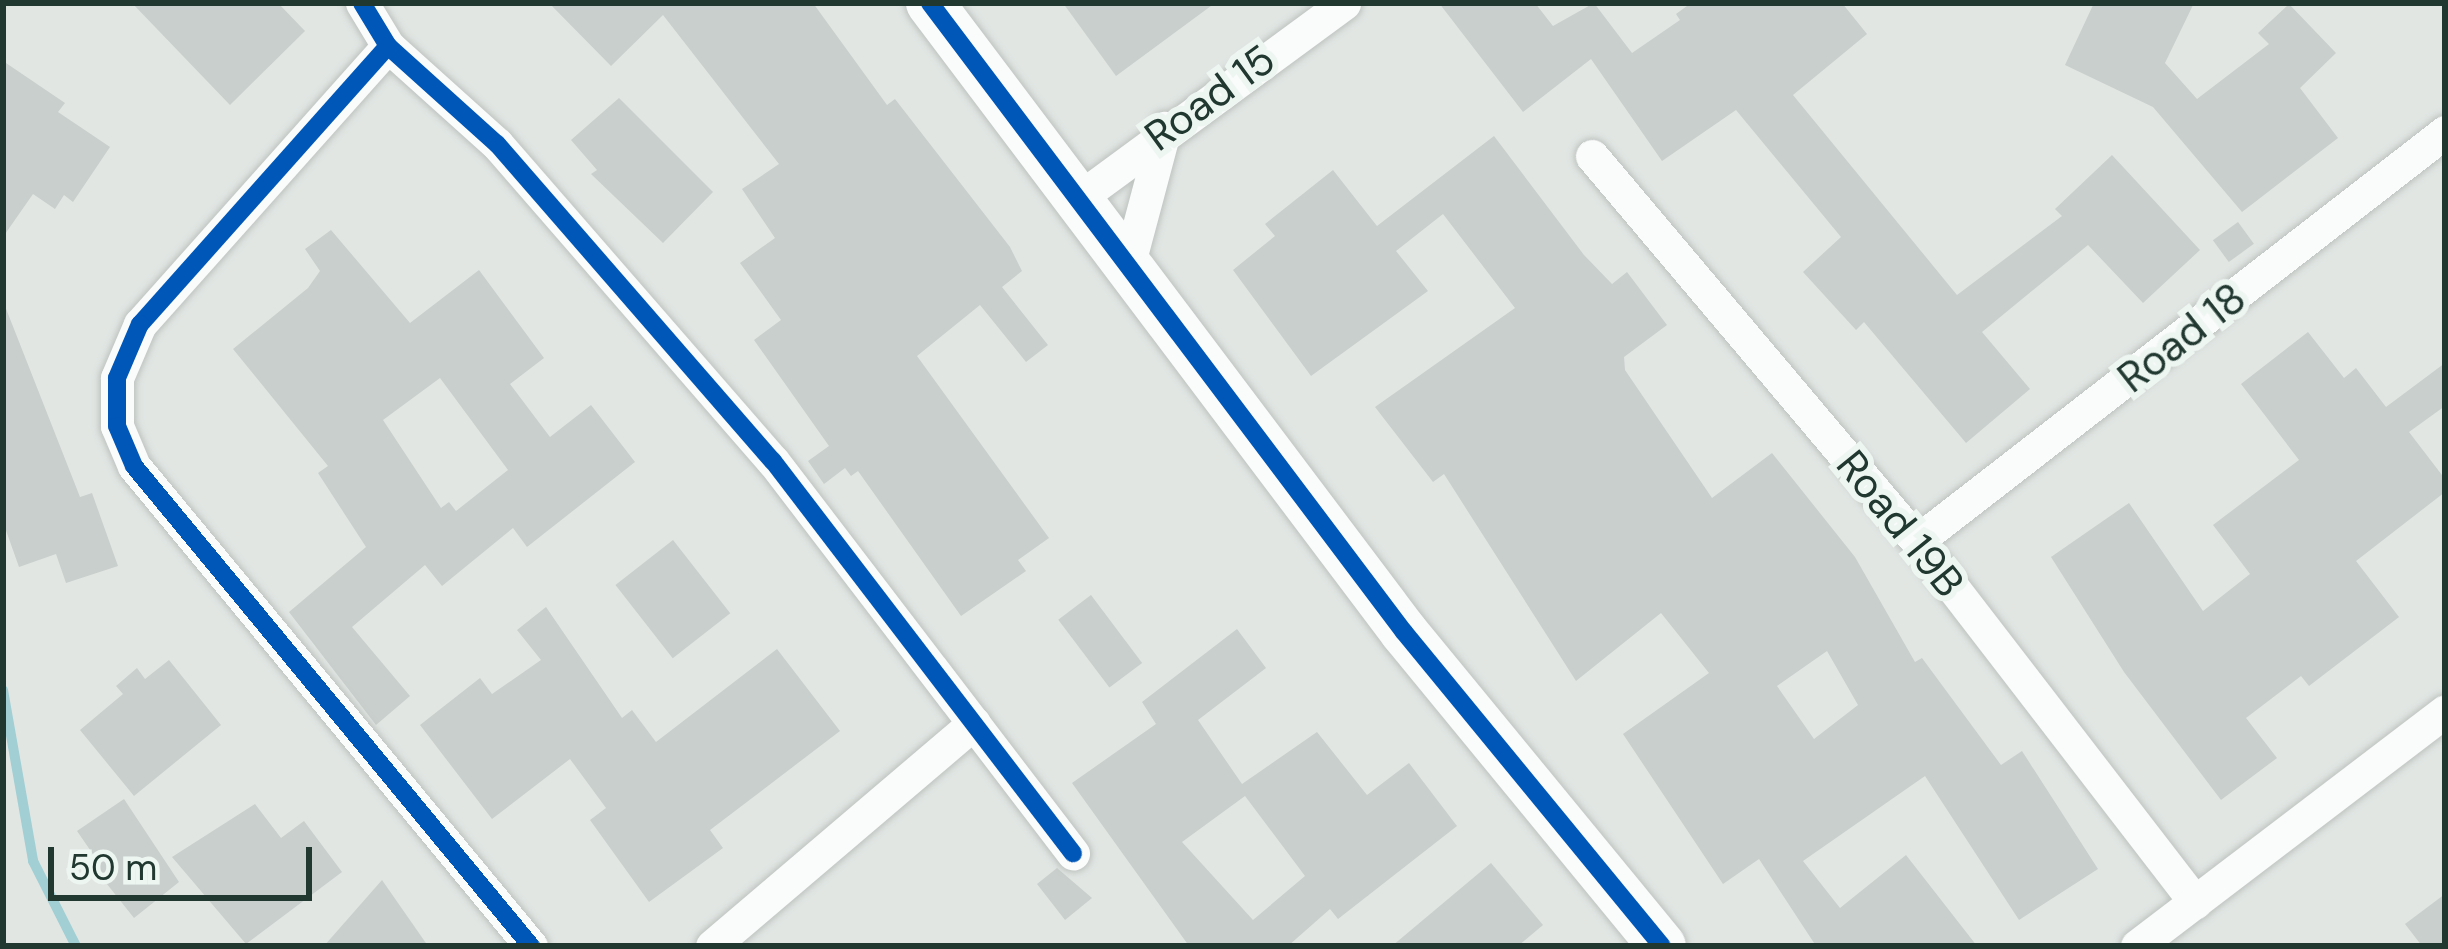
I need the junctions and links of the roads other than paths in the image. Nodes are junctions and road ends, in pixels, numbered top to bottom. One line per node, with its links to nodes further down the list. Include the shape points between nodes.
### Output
1 (362, 3): 4 (street)
2 (930, 3): 8 (street)
3 (1344, 3): 5 (street, Road 15)
4 (388, 46): 12 (street, via 497,144 758,443); 15 (street, via 140,324 117,378 117,426 134,466)
5 (1165, 128): 8 (street, Road 15); 9 (street)
6 (2445, 132): 10 (street, Road 18)
7 (1592, 156): 10 (street, Road 19B)
8 (1079, 198): 9 (street)
9 (1129, 263): 17 (street, via 1404,632)
10 (1917, 541): 14 (street, Road 19B)
11 (2445, 711): 14 (street)
12 (974, 723): 13 (street); 16 (street)
13 (1073, 854)
14 (2195, 902): 18 (street)
15 (531, 946)
16 (712, 946)
17 (1662, 946)
18 (2137, 946)

